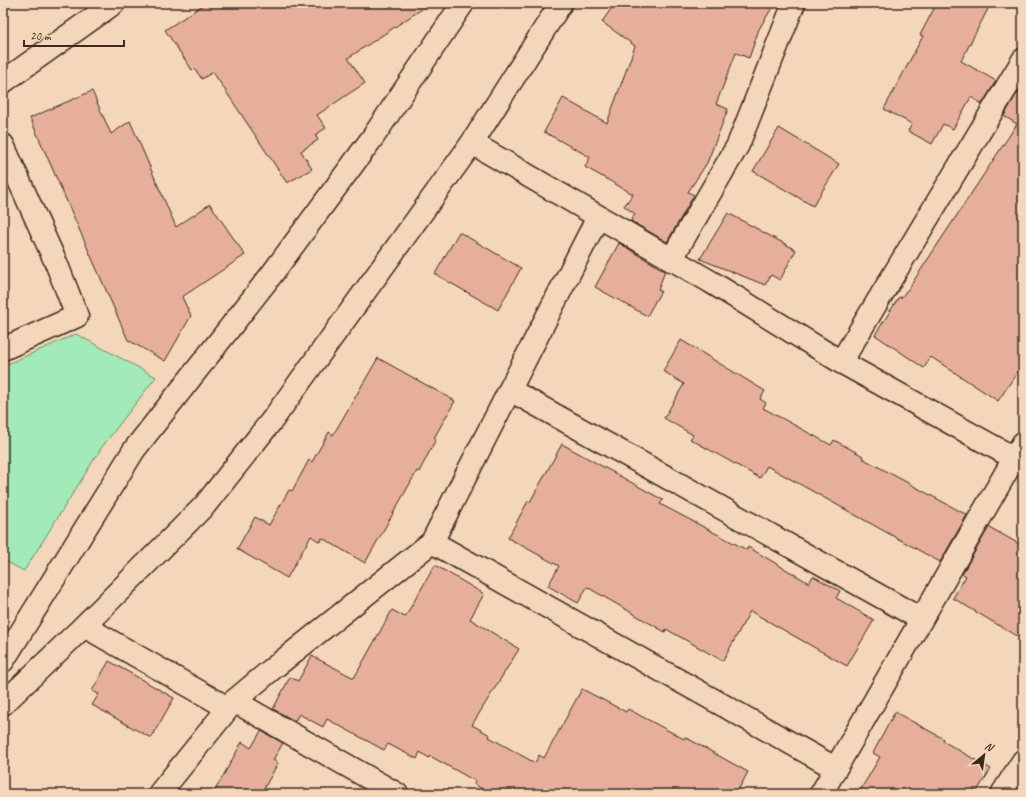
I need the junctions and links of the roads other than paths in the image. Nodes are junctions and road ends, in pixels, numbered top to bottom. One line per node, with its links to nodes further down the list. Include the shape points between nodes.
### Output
1 (114, 3): 6 (street)
2 (463, 3): 18 (street, via 372,137 272,274 134,450)
3 (561, 3): 7 (street)
4 (794, 3): 10 (street, via 738,145)
5 (1023, 60): 12 (street)
6 (3, 82)
7 (472, 143): 9 (street); 17 (street, via 272,419 205,505)
8 (3, 145): 11 (street, via 77,316)
9 (598, 217): 10 (street); 13 (street)
10 (671, 260): 12 (street)
11 (3, 349)
12 (841, 362): 14 (street)
13 (510, 390): 15 (street); 16 (street)
14 (1020, 455): 16 (street)
15 (432, 542): 20 (street); 22 (street)
16 (921, 619): 22 (street)
17 (84, 626): 19 (street); 20 (street)
18 (3, 661)
19 (3, 704)
20 (231, 705): 23 (street); 24 (street)
21 (1023, 761): 26 (street)
22 (835, 768): 25 (street)
23 (159, 794)
24 (396, 794)
25 (821, 794)
26 (1002, 794)

